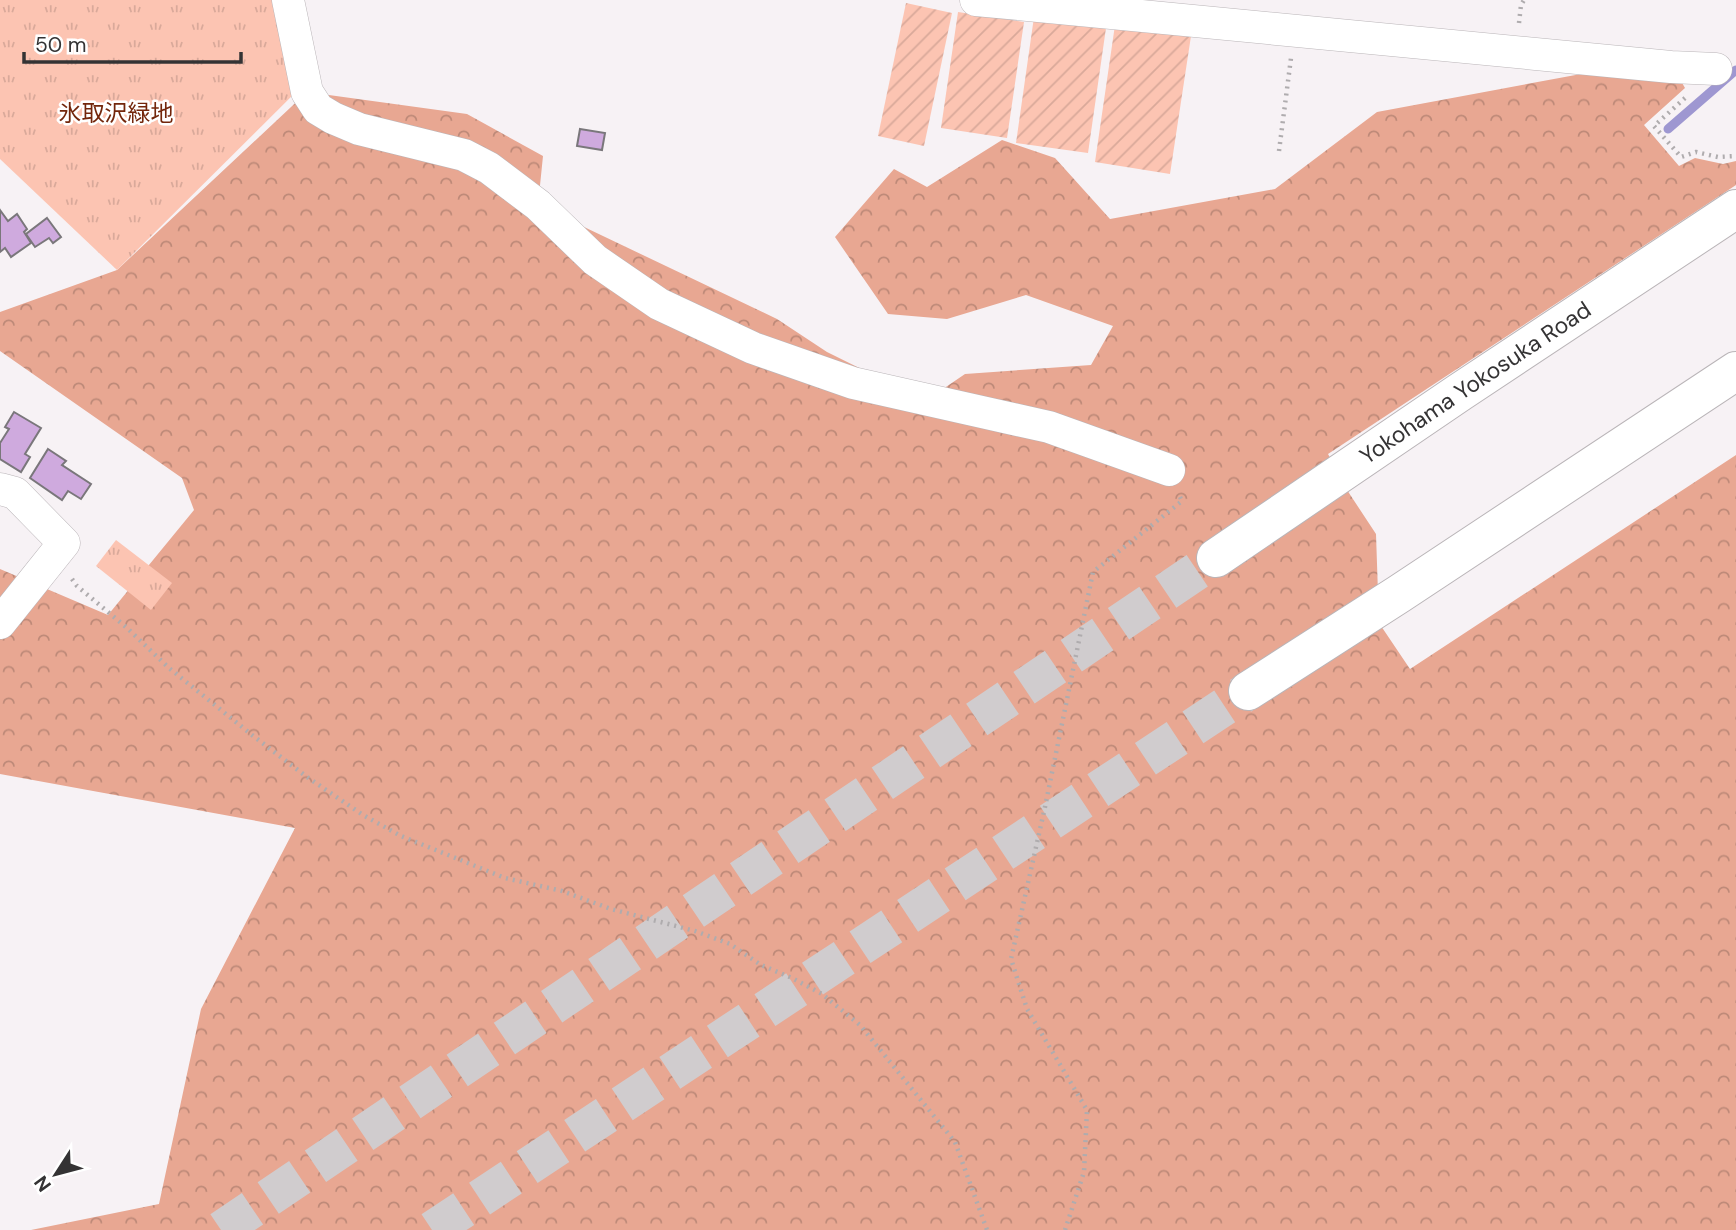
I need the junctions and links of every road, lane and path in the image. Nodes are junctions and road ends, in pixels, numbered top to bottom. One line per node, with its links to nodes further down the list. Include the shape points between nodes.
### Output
1 (288, 0): 9 (street, via 307,92 318,109 359,128 464,155 489,168 538,205 595,260 659,304 753,348 853,383 1049,427)
2 (976, 0): 3 (street)
3 (1295, 31): 4 (street); 5 (path)
4 (1716, 69): 6 (path, via 1654,126 1681,157 1696,152)
5 (1279, 151)
6 (1736, 156)
7 (1736, 209): 11 (highway, Yokohama Yokosuka Road)
8 (1736, 371): 14 (highway)
9 (1169, 470): 16 (path, via 1182,501 1093,572 1011,959 1027,1009 1087,1110 1084,1172)
10 (0, 489): 13 (street, via 15,493 64,543)
11 (1216, 558)
12 (77, 586): 15 (path, via 252,735 363,815 401,836 505,878 562,891 730,944 761,965 822,994 860,1025 955,1142)
13 (0, 623)
14 (1248, 691)
15 (987, 1230)
16 (1065, 1230)

